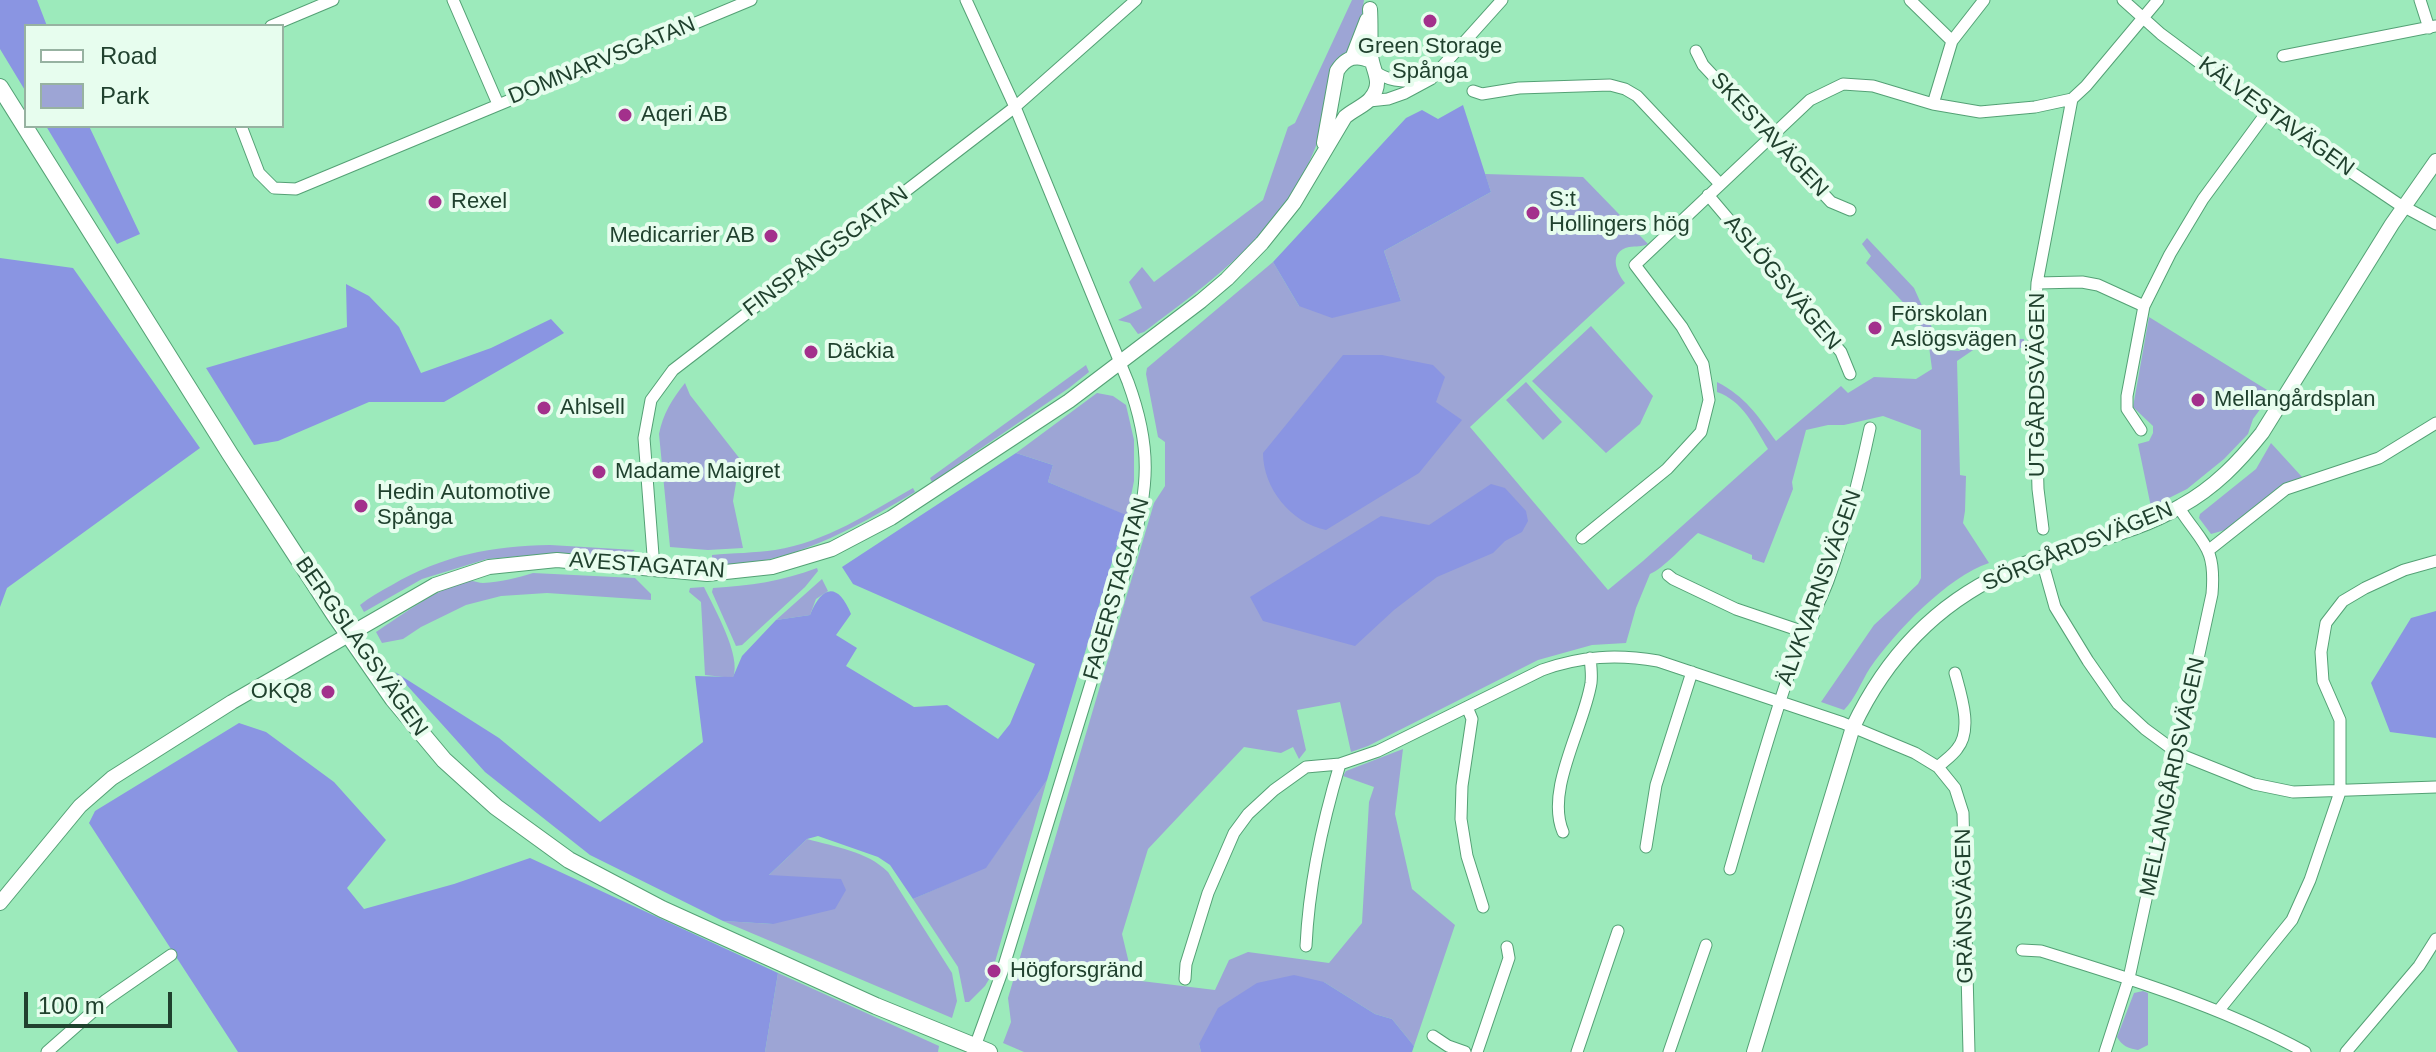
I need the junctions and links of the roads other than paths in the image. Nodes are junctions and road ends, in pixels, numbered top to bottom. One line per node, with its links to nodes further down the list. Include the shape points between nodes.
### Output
1 (333, 0): 14 (street)
2 (453, 0): 26 (street, DOMNARVSGATAN)
3 (751, 0): 26 (street, DOMNARVSGATAN)
4 (966, 0): 29 (street, FAGERSTAGATAN)
5 (1136, 0): 29 (street, FINSPÅNGSGATAN)
6 (1502, 0): 21 (street)
7 (1910, 0): 16 (street)
8 (1984, 0): 16 (street)
9 (2123, 0): 13 (street, KÄLVESTAVÄGEN)
10 (2158, 0): 13 (street)
11 (2420, 0): 15 (street)
12 (1371, 5): 18 (street, AVESTAGATAN); 20 (street, AVESTAGATAN)
13 (2141, 18): 25 (street); 30 (street, KÄLVESTAVÄGEN)
14 (276, 24)
15 (2433, 27): 19 (street)
16 (1952, 41): 28 (street)
17 (1696, 51): 34 (street, SKESTAVÄGEN, via 1703,65)
18 (1353, 56): 20 (street); 24 (street, AVESTAGATAN, via 1340,65)
19 (2283, 56)
20 (1374, 67): 21 (street, via 1388,80 1401,82); 27 (street, AVESTAGATAN, via 1377,83)
21 (1437, 70): 27 (street, via 1405,93)
22 (0, 87): 31 (main road, BERGSLAGSVÄGEN)
23 (1473, 91): 37 (street, via 1562,85 1625,89)
24 (1332, 93): 27 (street, via 1346,105); 35 (street, AVESTAGATAN)
25 (2072, 99): 28 (street, via 1980,112); 42 (street, UTGÅRDSVÄGEN)
26 (498, 104): 33 (street, DOMNARVSGATAN, via 296,189 274,188 259,173)
27 (1362, 104): 35 (street, AVESTAGATAN, via 1345,117)
28 (1933, 104): 34 (street, via 1873,86 1843,84 1810,100)
29 (1015, 107): 44 (street, FAGERSTAGATAN); 55 (street, FINSPÅNGSGATAN, via 673,370 651,400 644,438)
30 (2267, 112): 39 (street, KÄLVESTAVÄGEN); 43 (street, via 2203,199)
31 (24, 125)
32 (26, 128): 58 (main road, BERGSLAGSVÄGEN)
33 (242, 128)
34 (1772, 136): 37 (street); 40 (street, SKESTAVÄGEN, via 1831,202)
35 (1320, 159): 44 (street, AVESTAGATAN, via 1294,203 1244,262)
36 (2436, 161): 39 (street, SÖRGÅRDSVÄGEN)
37 (1720, 184): 38 (street)
38 (1708, 195): 45 (street, ASLÖGSVÄGEN, via 1841,352); 51 (street, via 1635,265 1703,364 1709,400 1701,432)
39 (2403, 207): 41 (street, KÄLVESTAVÄGEN); 49 (street, SÖRGÅRDSVÄGEN, via 2262,433 2225,475)
40 (1850, 210)
41 (2436, 224)
42 (2037, 283): 43 (street, via 2098,285); 50 (street, UTGÅRDSVÄGEN, via 2034,345)
43 (2144, 306): 48 (street, via 2127,396 2127,409)
44 (1121, 362): 55 (street, AVESTAGATAN, via 903,510 832,549 772,567 719,574); 86 (street, FAGERSTAGATAN, via 1146,449 1146,488)
45 (1850, 374)
46 (2436, 423): 52 (street, via 2379,458 2286,489)
47 (1870, 428): 57 (street, ÄLVKVARNSVÄGEN, via 1844,532)
48 (2141, 430)
49 (2179, 508): 52 (street); 53 (street, SÖRGÅRDSVÄGEN)
50 (2043, 529)
51 (1582, 538)
52 (2209, 550): 65 (street, MELLANGÅRDSVÄGEN, via 2212,594)
53 (2041, 557): 64 (street, SÖRGÅRDSVÄGEN, via 1978,586 1926,624 1894,658); 65 (street, via 2055,607 2118,704)
54 (2436, 561): 69 (street, via 2365,588 2343,601 2326,623 2323,681 2340,720)
55 (654, 568): 58 (street, AVESTAGATAN, via 557,560 489,567 435,585)
56 (1668, 575): 57 (street, via 1736,609)
57 (1804, 632): 62 (street, ÄLVKVARNSVÄGEN)
58 (349, 635): 73 (street, AVESTAGATAN, via 112,778 85,801); 86 (main road, BERGSLAGSVÄGEN, via 444,760 496,807 569,860 662,909)
59 (1590, 658): 60 (street, ÄLVKVARNSVÄGEN, via 1632,656); 63 (street, ÄLVKVARNSVÄGEN, via 1542,670); 70 (street, via 1591,683 1563,775 1558,820)
60 (1692, 672): 62 (street, ÄLVKVARNSVÄGEN); 71 (street, via 1656,785)
61 (1955, 673): 67 (street, via 1965,732 1959,747)
62 (1780, 701): 64 (street, ÄLVKVARNSVÄGEN); 72 (street, ÄLVKVARNSVÄGEN)
63 (1467, 707): 66 (street, ÄLVKVARNSVÄGEN); 74 (street, via 1472,719 1461,819)
64 (1853, 727): 67 (street, GRÄNSVÄGEN); 93 (street, SÖRGÅRDSVÄGEN)
65 (2179, 754): 69 (street, via 2254,784 2293,792); 82 (street, MELLANGÅRDSVÄGEN)
66 (1340, 764): 78 (street, via 1318,842); 83 (street, ÄLVKVARNSVÄGEN, via 1306,767 1274,790 1234,833 1208,893)
67 (1938, 767): 94 (street, GRÄNSVÄGEN, via 1955,788 1963,813)
68 (2436, 787): 69 (street)
69 (2340, 792): 84 (street, via 2292,920)
70 (1563, 832)
71 (1646, 847)
72 (1730, 869)
73 (0, 903)
74 (1483, 907)
75 (1618, 931): 91 (street)
76 (2436, 939): 96 (street)
77 (1706, 945): 92 (street)
78 (1306, 946)
79 (1507, 947): 90 (street, via 1509,958)
80 (2022, 950): 82 (street)
81 (171, 955): 88 (street, via 106,1000)
82 (2129, 978): 84 (street); 87 (street, MELLANGÅRDSVÄGEN)
83 (1185, 979)
84 (2219, 1010): 95 (street)
85 (1433, 1036): 89 (street)
86 (979, 1050)
87 (2110, 1050)
88 (47, 1052)
89 (1465, 1052)
90 (1477, 1052)
91 (1577, 1052)
92 (1669, 1052)
93 (1754, 1052)
94 (1969, 1052)
95 (2305, 1052)
96 (2346, 1052)

